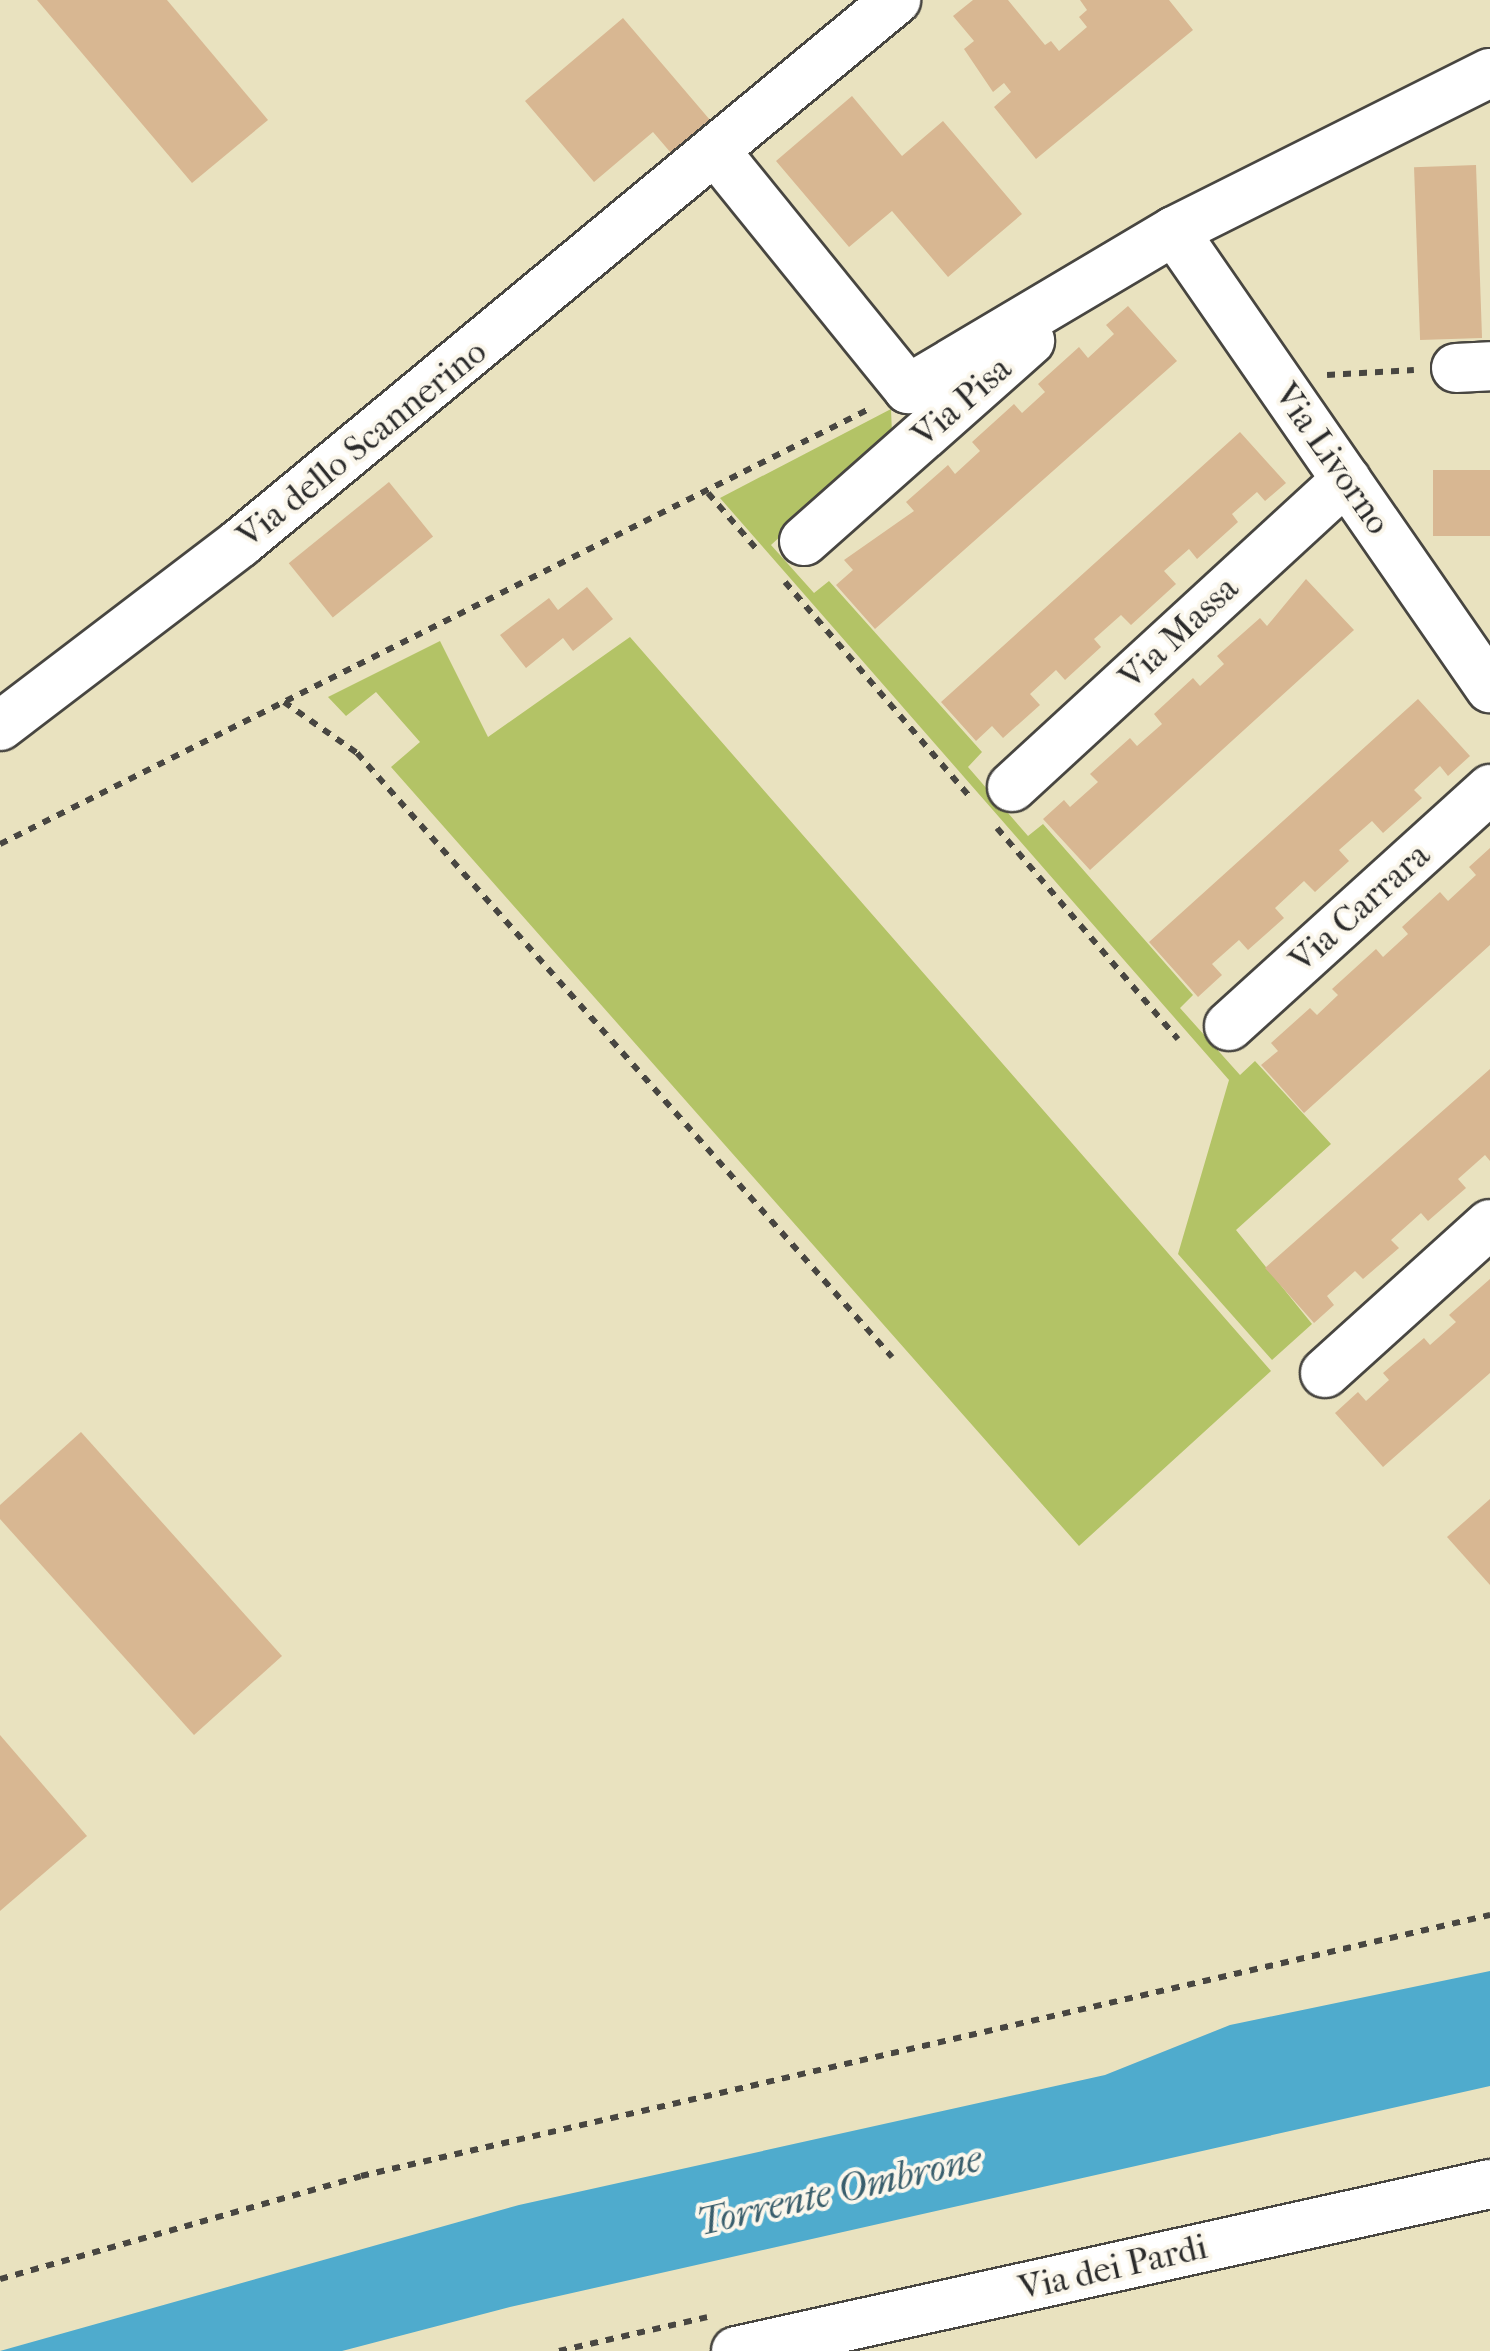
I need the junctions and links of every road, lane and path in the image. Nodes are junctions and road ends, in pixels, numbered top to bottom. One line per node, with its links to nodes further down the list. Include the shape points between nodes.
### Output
1 (896, 0): 3 (street, Via dello Scannerino)
2 (1490, 73): 4 (street, Via Pisa)
3 (716, 153): 8 (street); 14 (street, Via dello Scannerino, via 240,543)
4 (1174, 231): 5 (street, Via Pisa); 7 (street, Via Livorno)
5 (1119, 262): 8 (street, Via Pisa); 11 (street, Via Pisa)
6 (1473, 367): 7 (path)
7 (1276, 378): 9 (street, Via Livorno)
8 (908, 389): 10 (path)
9 (1346, 480): 12 (street, Via Livorno); 16 (street, Via Massa)
10 (708, 493): 13 (path); 16 (path)
11 (804, 541)
12 (1490, 688)
13 (284, 702): 17 (path); 21 (path, via 357,754)
14 (0, 726)
15 (1490, 790): 18 (street, Via Carrara)
16 (992, 802): 19 (path)
17 (0, 844)
18 (1229, 1026)
19 (1178, 1039)
20 (1490, 1224): 22 (street)
21 (892, 1358)
22 (1325, 1373)
23 (1490, 1915): 25 (path, via 361,2176)
24 (1490, 2184): 26 (street, Via dei Pardi)
25 (0, 2279)
26 (736, 2351)

